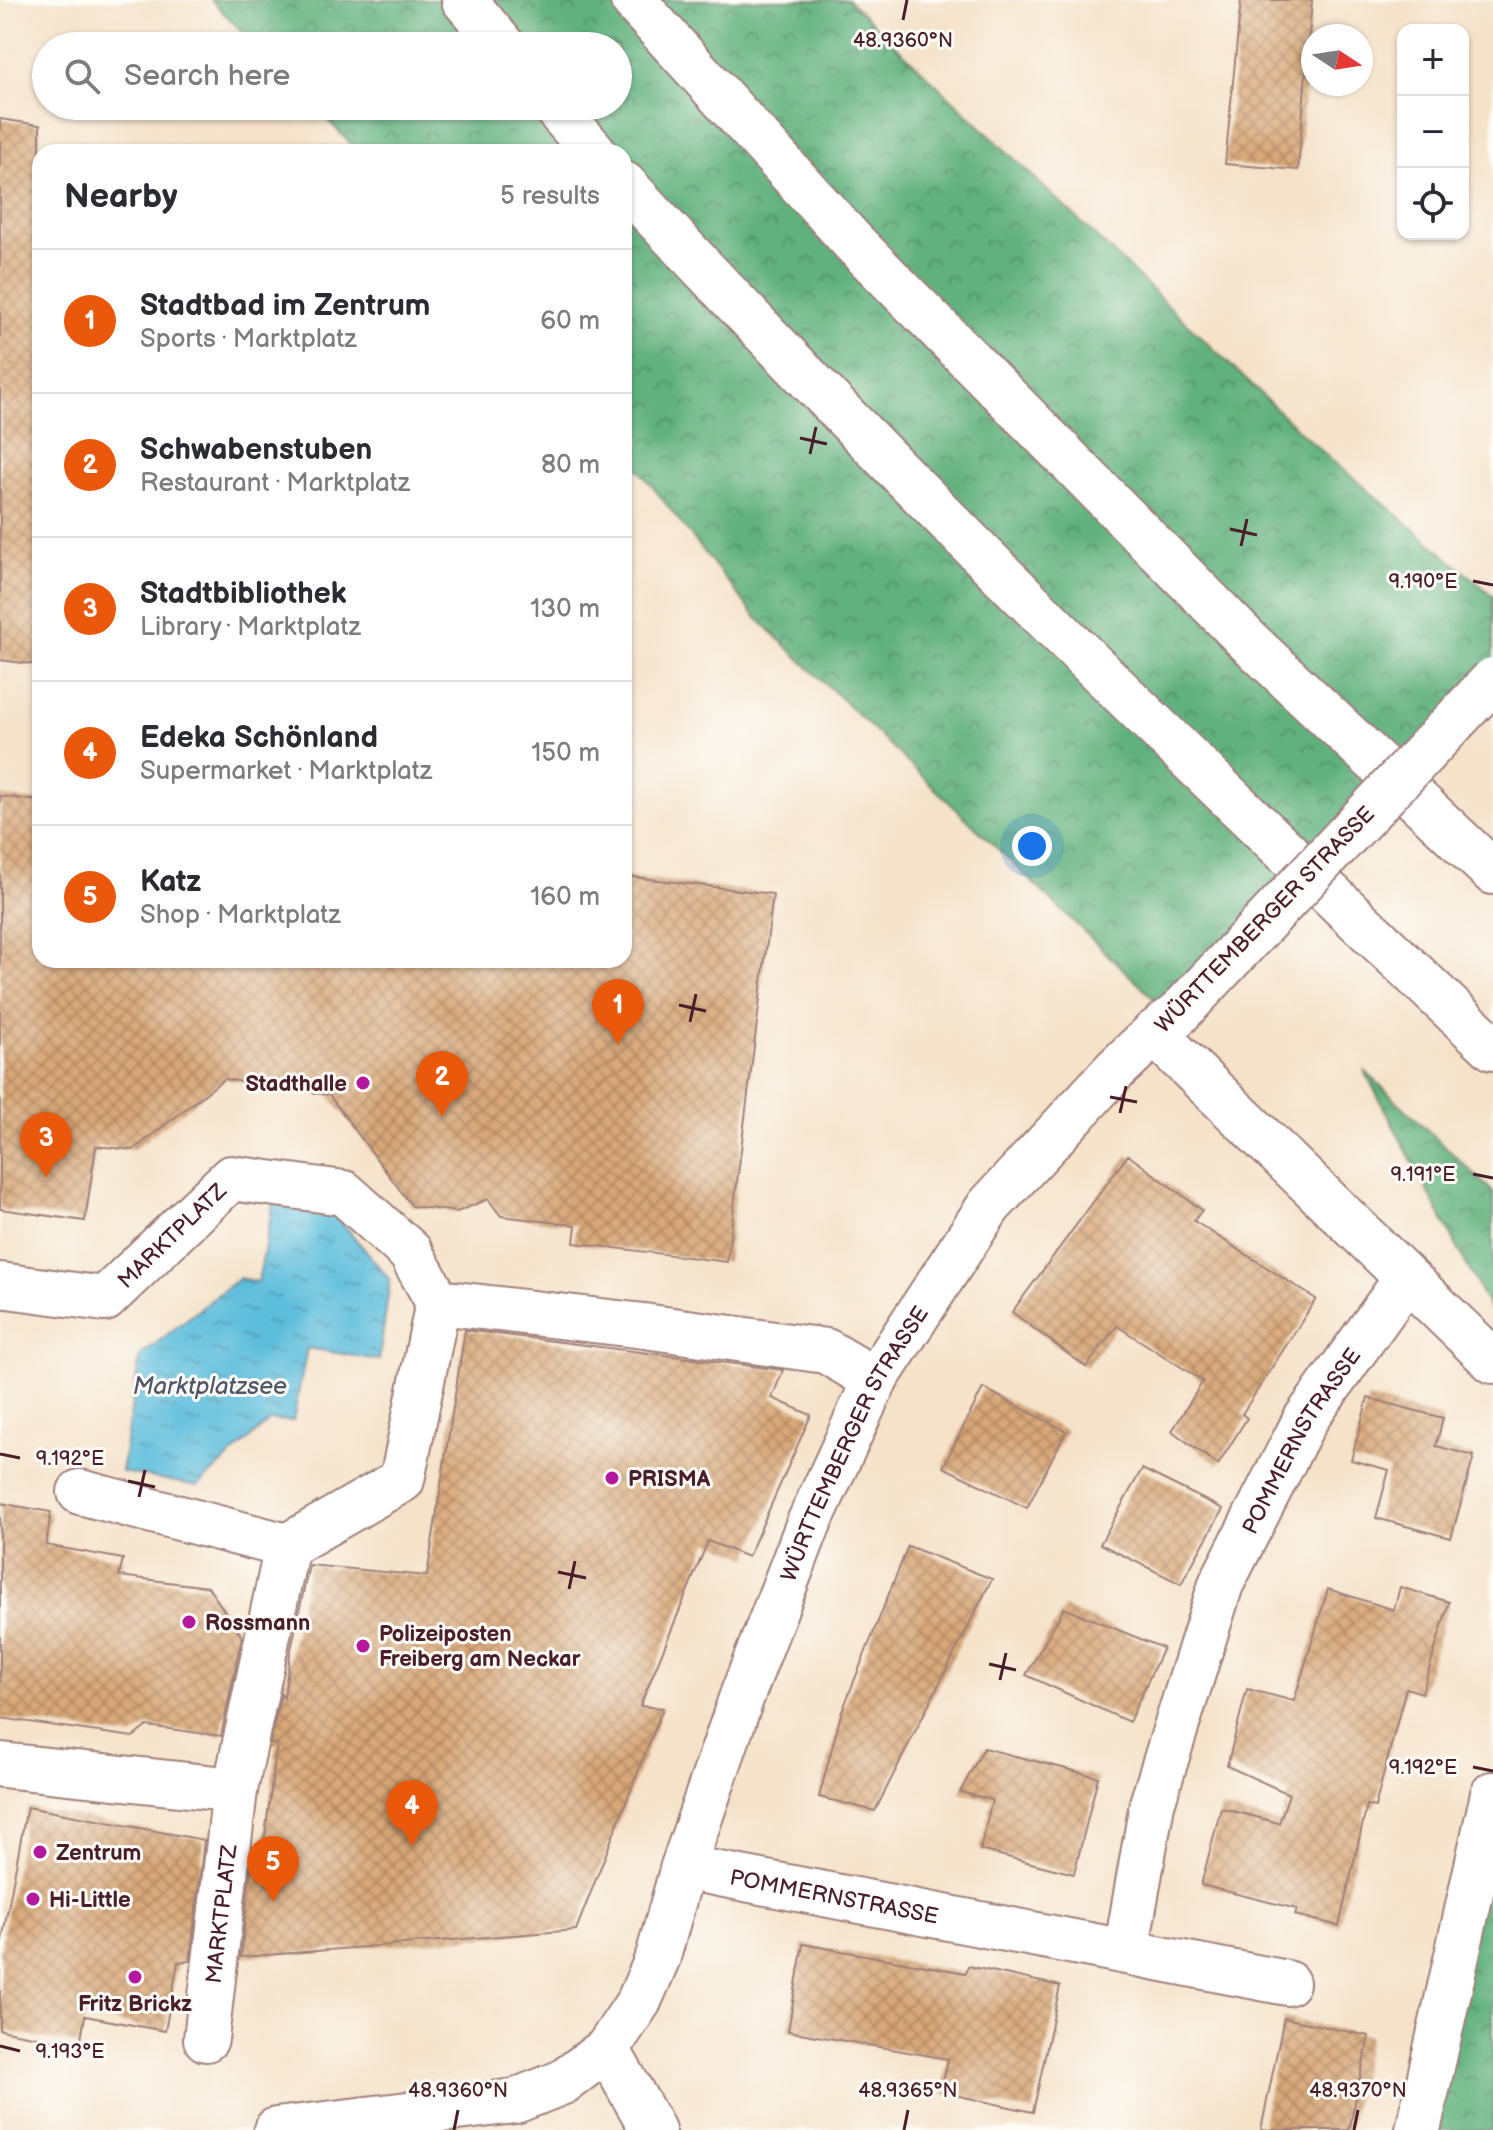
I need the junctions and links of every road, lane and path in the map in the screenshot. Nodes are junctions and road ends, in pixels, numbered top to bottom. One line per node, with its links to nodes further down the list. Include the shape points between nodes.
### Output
1 (464, 0): 3 (main road)
2 (633, 0): 8 (main road, via 854,243 1246,639)
3 (491, 32)
4 (566, 120): 5 (main road)
5 (587, 144)
6 (632, 193): 10 (main road, via 760,331 1158,730)
7 (1493, 680): 9 (main road, WÜRTTEMBERGER STRASSE, bridge)
8 (1493, 872)
9 (1166, 1024): 11 (main road); 15 (main road, WÜRTTEMBERGER STRASSE, via 1115,1070 989,1206)
10 (1493, 1048)
11 (1406, 1279): 14 (main road); 22 (main road, POMMERNSTRASSE, via 1305,1420 1221,1584 1152,1804)
12 (0, 1285): 13 (main road, MARKTPLATZ, via 105,1299 231,1178 344,1193 410,1252)
13 (438, 1302): 15 (main road, via 826,1351); 17 (main road, via 402,1480)
14 (1493, 1361)
15 (875, 1380): 21 (main road, WÜRTTEMBERGER STRASSE, via 802,1539)
16 (80, 1492): 17 (main road)
17 (287, 1546): 19 (main road, MARKTPLATZ)
18 (2, 1765): 19 (main road)
19 (235, 1790): 24 (main road, MARKTPLATZ)
20 (1493, 1794): 28 (main road)
21 (683, 1867): 22 (main road, POMMERNSTRASSE); 25 (main road, WÜRTTEMBERGER STRASSE, via 658,1957 639,2001)
22 (1126, 1952): 23 (main road, POMMERNSTRASSE)
23 (1287, 1983)
24 (206, 2039)
25 (607, 2049): 26 (main road, WÜRTTEMBERGER STRASSE, via 563,2082 515,2101); 27 (main road)
26 (276, 2130)
27 (653, 2130)
28 (1418, 2130)

